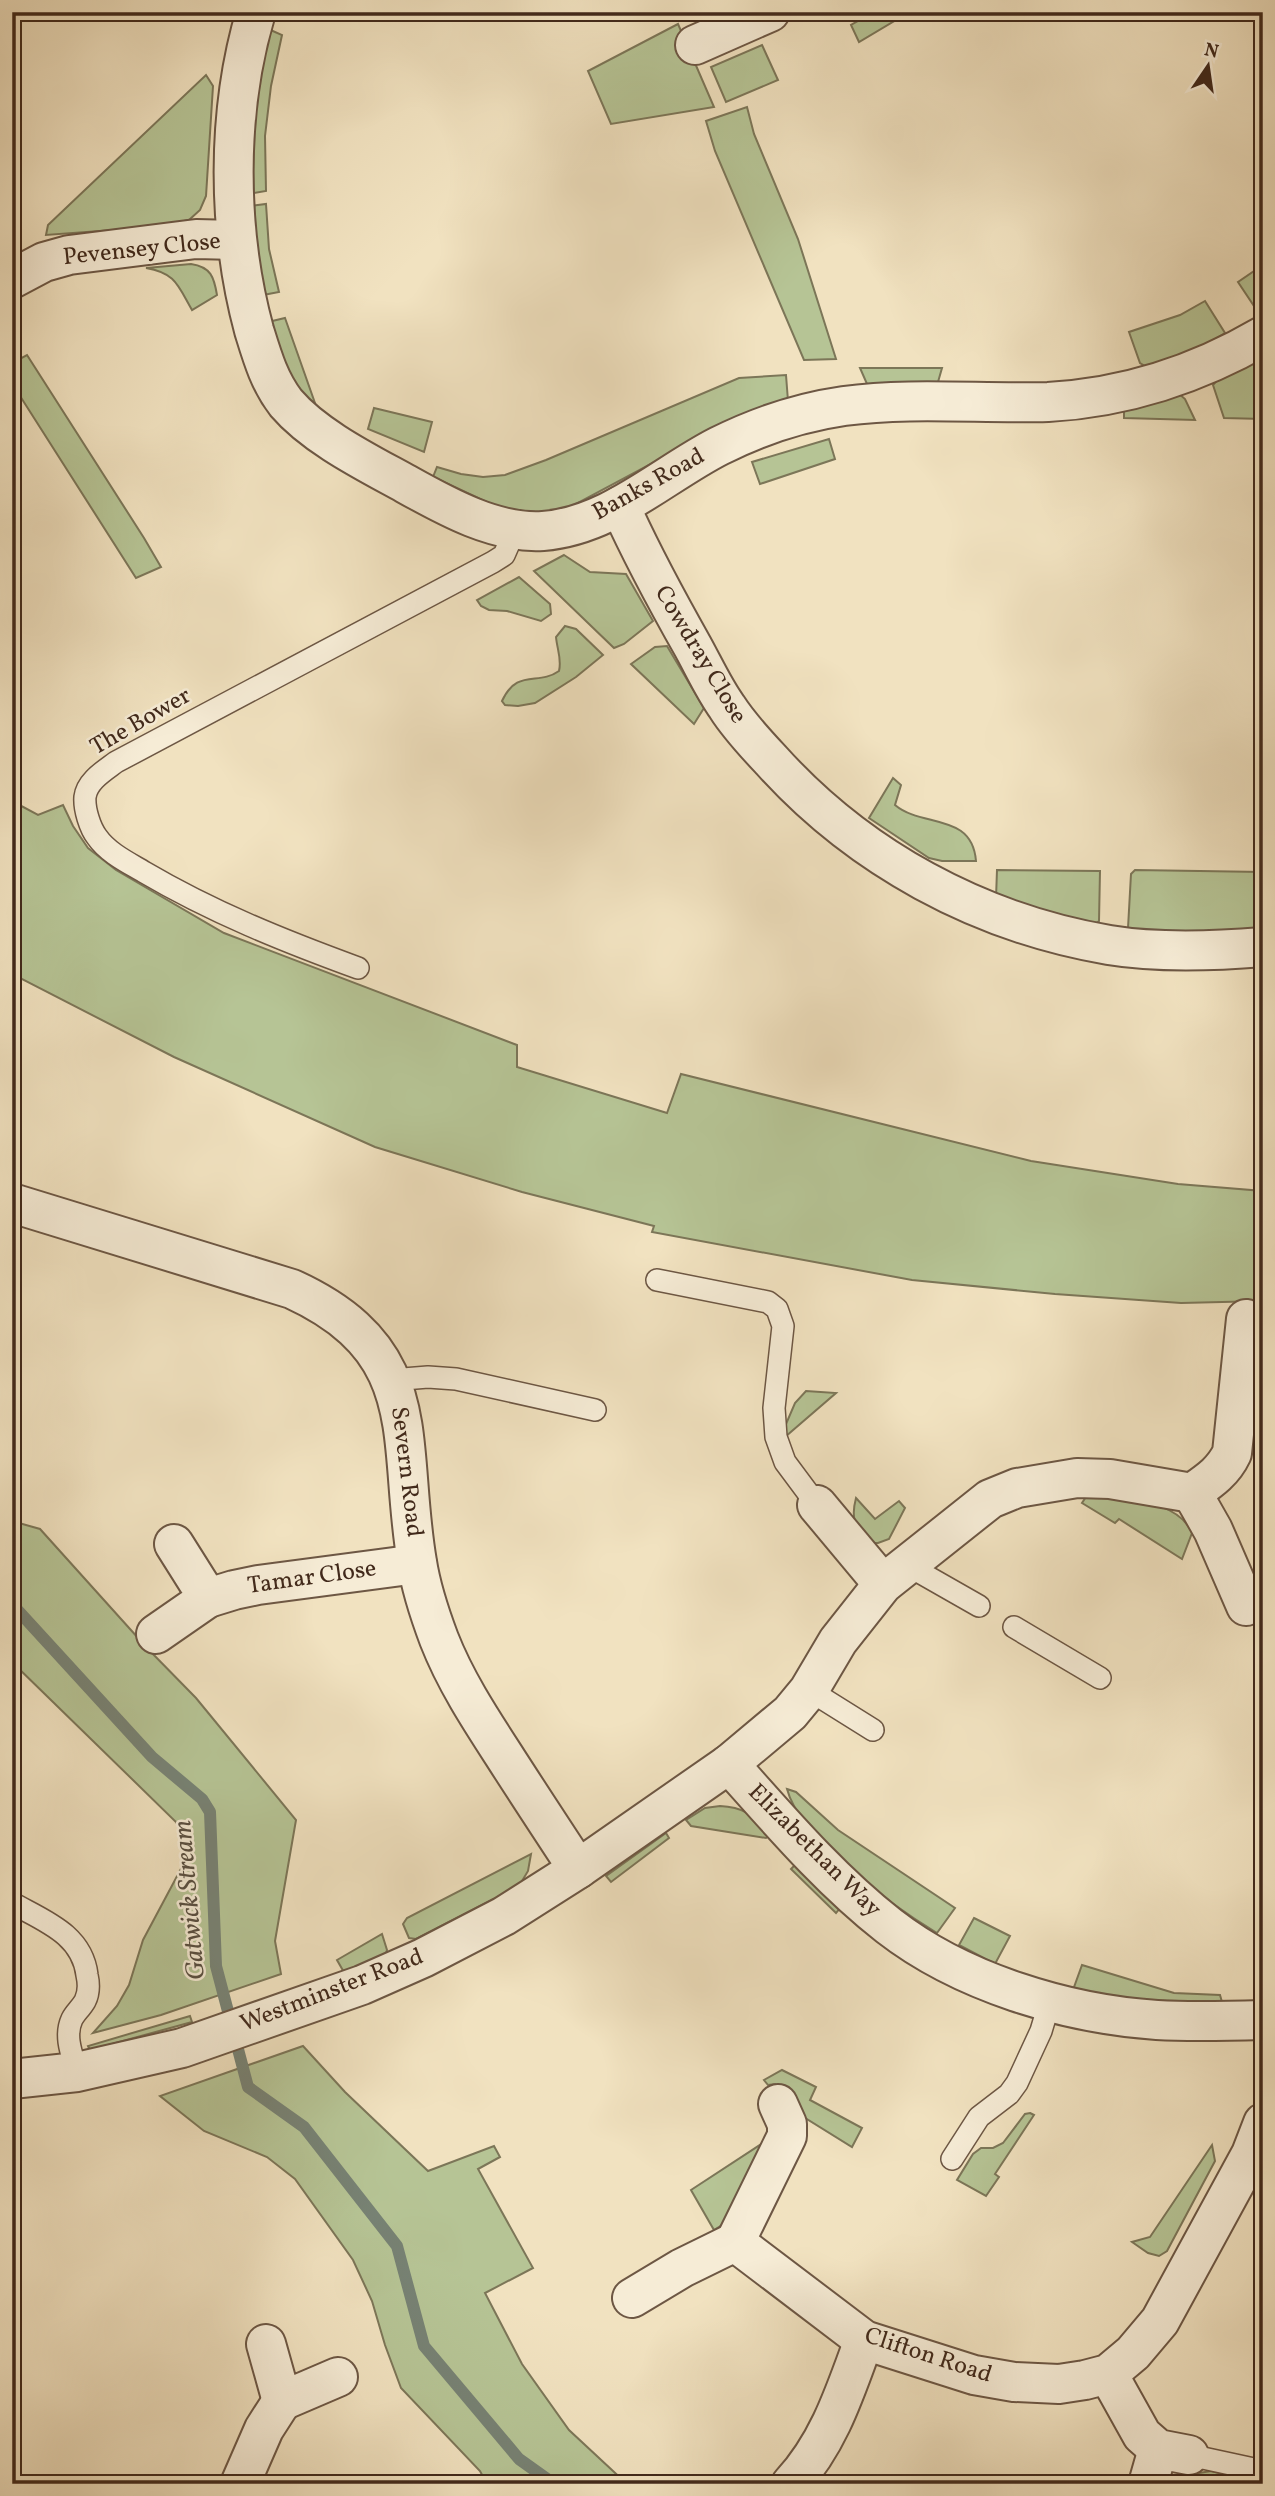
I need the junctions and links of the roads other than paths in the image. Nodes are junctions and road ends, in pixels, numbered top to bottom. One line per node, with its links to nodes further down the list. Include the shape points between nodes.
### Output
1 (256, 12): 4 (street, Banks Road, via 234,152)
2 (770, 12): 3 (street)
3 (695, 45)
4 (236, 240): 5 (street, Pevensey Close, via 196,240 69,255); 8 (street, Banks Road, via 261,353 273,384 306,423 438,502)
5 (12, 279)
6 (1263, 336): 7 (street, Banks Road, via 1172,378 1119,393 1052,401 896,402 801,415 718,446)
7 (620, 506): 8 (street, Banks Road, via 573,526); 9 (street, Cowdray Close, via 646,564 727,708 797,788 903,871 974,906 1048,931 1111,945 1183,950)
8 (515, 530): 10 (lane, The Bower, via 504,555 493,562 116,762 94,779 85,796 87,815 98,838 122,859 234,920)
9 (1263, 947)
10 (358, 968)
11 (12, 1203): 14 (street, Severn Road, via 304,1294 360,1332)
12 (657, 1280): 17 (lane, via 768,1302 777,1308 782,1326 774,1408 776,1437 785,1462)
13 (1246, 1319): 16 (street, via 1232,1453 1226,1467)
14 (391, 1380): 15 (lane, via 456,1379); 19 (street, Severn Road, via 404,1423)
15 (595, 1410)
16 (1192, 1493): 20 (street, Westminster Road, via 1077,1478 1017,1488 990,1499); 23 (street)
17 (817, 1506): 20 (street)
18 (174, 1544): 21 (street)
19 (417, 1564): 21 (street, Tamar Close, via 258,1586); 30 (street, Severn Road, via 454,1675)
20 (895, 1574): 22 (lane); 27 (street, Westminster Road, via 838,1641)
21 (208, 1598): 25 (street, Tamar Close)
22 (979, 1606)
23 (1246, 1606)
24 (1014, 1627): 26 (lane)
25 (156, 1634)
26 (1100, 1678)
27 (808, 1690): 28 (lane); 29 (street, Westminster Road, via 790,1713)
28 (873, 1730)
29 (729, 1764): 30 (street, Westminster Road); 32 (street, Elizabethan Way, via 811,1855 891,1928 948,1963 1015,1992)
30 (579, 1869): 34 (street, Westminster Road, via 504,1916 362,1985 182,2048)
31 (12, 1903): 34 (lane, via 63,1931 77,1945 86,1967 89,1985 85,2001 68,2029)
32 (1050, 2001): 33 (street, Elizabethan Way, via 1156,2020); 38 (lane, via 1017,2083 979,2117)
33 (1263, 2020)
34 (77, 2072): 35 (street, Westminster Road)
35 (12, 2079)
36 (778, 2105): 39 (street, via 788,2124 787,2136)
37 (1263, 2123): 43 (street, Clifton Road, via 1251,2154 1160,2321)
38 (952, 2159)
39 (735, 2242): 40 (street); 41 (street, Clifton Road)
40 (632, 2298)
41 (864, 2340): 43 (street, Clifton Road, via 974,2375 1014,2382 1059,2384); 49 (street, via 832,2424)
42 (266, 2344): 45 (street)
43 (1108, 2374): 46 (street, via 1142,2435)
44 (338, 2377): 45 (street)
45 (282, 2401): 48 (street)
46 (1165, 2463): 47 (lane)
47 (1263, 2471)
48 (240, 2484)
49 (791, 2484)

